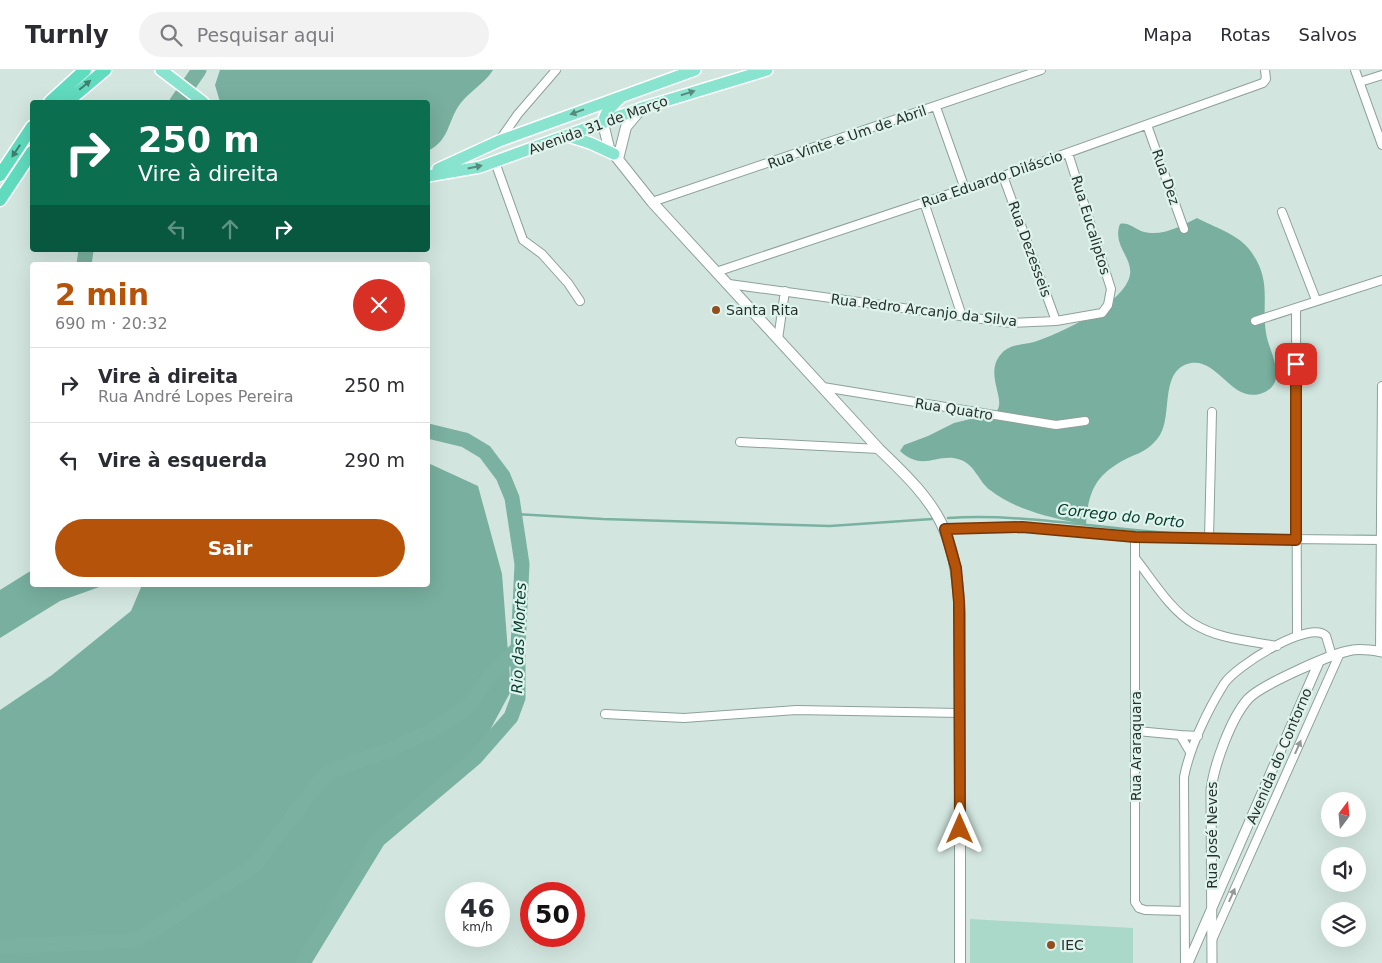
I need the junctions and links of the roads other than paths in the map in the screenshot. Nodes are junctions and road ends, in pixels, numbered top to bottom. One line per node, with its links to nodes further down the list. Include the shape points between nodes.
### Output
1 (105, 70): 16 (highway, one-way to 1)
2 (161, 70): 17 (main road)
3 (556, 70): 25 (street)
4 (767, 70): 19 (main road, Avenida 31 de Março, one-way to 4)
5 (1015, 70): 12 (street)
6 (1041, 70): 12 (street, Rua Vinte e Um de Abril)
7 (1265, 70): 22 (street, Rua Eduardo Diláscio, via 1263,83)
8 (1355, 70): 13 (street)
9 (80, 71): 15 (highway)
10 (691, 71): 14 (main road, Avenida 31 de Março)
11 (1382, 75): 13 (street)
12 (1017, 78): 18 (street, Rua Vinte e Um de Abril)
13 (1360, 82): 26 (street)
14 (623, 95): 20 (main road, Avenida 31 de Março, one-way to 20); 21 (main road, via 610,107)
15 (52, 100)
16 (69, 100)
17 (200, 100)
18 (936, 107): 35 (street); 37 (street, Rua Vinte e Um de Abril)
19 (642, 108): 21 (main road, Avenida 31 de Março); 29 (main road, via 626,127)
20 (552, 121): 24 (main road); 25 (main road, Avenida 31 de Março)
21 (603, 123): 24 (main road, Avenida 31 de Março); 29 (main road, via 604,134)
22 (1147, 125): 27 (street, Rua Eduardo Diláscio); 40 (street, Rua Dez)
23 (30, 129): 32 (highway, one-way to 32)
24 (563, 138): 29 (main road, via 590,143); 30 (main road, Avenida 31 de Março)
25 (499, 141): 30 (main road); 31 (main road, Avenida 31 de Março)
26 (1382, 145)
27 (1068, 153): 34 (street, Rua Eduardo Diláscio); 45 (street, Rua Eucaliptos, via 1111,289)
28 (30, 155): 36 (highway)
29 (616, 156): 37 (main road)
30 (499, 160): 33 (main road, Avenida 31 de Março, one-way to 30); 47 (street, via 523,240 542,254)
31 (430, 174)
32 (0, 175)
33 (430, 175)
34 (1004, 176): 35 (street, Rua Eduardo Diláscio); 50 (street, Rua Dezesseis)
35 (964, 189): 38 (street, Rua Eduardo Diláscio)
36 (0, 200)
37 (652, 202): 41 (main road)
38 (924, 202): 41 (street, Rua Eduardo Diláscio); 49 (street)
39 (1282, 212): 46 (street)
40 (1184, 230)
41 (716, 272): 43 (main road)
42 (1382, 280): 46 (street)
43 (729, 284): 44 (street, Rua Pedro Arcanjo da Silva); 52 (main road)
44 (785, 291): 49 (street, Rua Pedro Arcanjo da Silva); 52 (street)
45 (1110, 298): 50 (street, Rua Pedro Arcanjo da Silva, via 1102,313)
46 (1316, 300): 48 (street)
47 (580, 301)
48 (1296, 308): 51 (street); 61 (street)
49 (962, 316): 50 (street, Rua Pedro Arcanjo da Silva, via 1010,323)
50 (1056, 321)
51 (1255, 321)
52 (778, 339): 54 (main road)
53 (1382, 386): 63 (street)
54 (823, 387): 56 (street, Rua Quatro, via 1056,425); 58 (main road)
55 (1212, 412): 60 (street)
56 (1085, 421)
57 (740, 442): 58 (street)
58 (879, 449): 59 (main road, via 923,493)
59 (945, 529): 62 (street, via 1022,527); 70 (main road, via 956,568 958,592)
60 (1209, 536): 61 (street); 62 (street)
61 (1296, 536): 63 (street); 65 (street)
62 (1135, 537): 64 (street, Rua Araraquara)
63 (1382, 537): 67 (street)
64 (1135, 558): 66 (street, via 1174,606 1194,624 1234,638); 72 (street, Rua Araraquara)
65 (1297, 635): 66 (street); 68 (street, via 1316,631 1324,633)
66 (1277, 646): 74 (street, via 1244,664 1228,678)
67 (1381, 652): 68 (street, via 1350,650)
68 (1336, 654): 69 (street); 78 (street, one-way to 68)
69 (1319, 662): 77 (street, Avenida do Contorno); 77 (street, Rua José Neves, via 1248,698 1219,755 1211,790)
70 (960, 713): 71 (street, via 796,710 684,718); 79 (main road)
71 (605, 714)
72 (1137, 731): 73 (street); 76 (street, Rua Araraquara, via 1135,902 1145,910)
73 (1180, 735): 74 (street); 75 (street)
74 (1198, 736): 75 (street)
75 (1190, 752): 76 (street, via 1184,777)
76 (1184, 911): 80 (street)
77 (1212, 911): 78 (street, Avenida do Contorno); 80 (street, Avenida do Contorno)
78 (1212, 940): 81 (street, Avenida do Contorno)
79 (960, 963)
80 (1187, 963)
81 (1212, 963)

